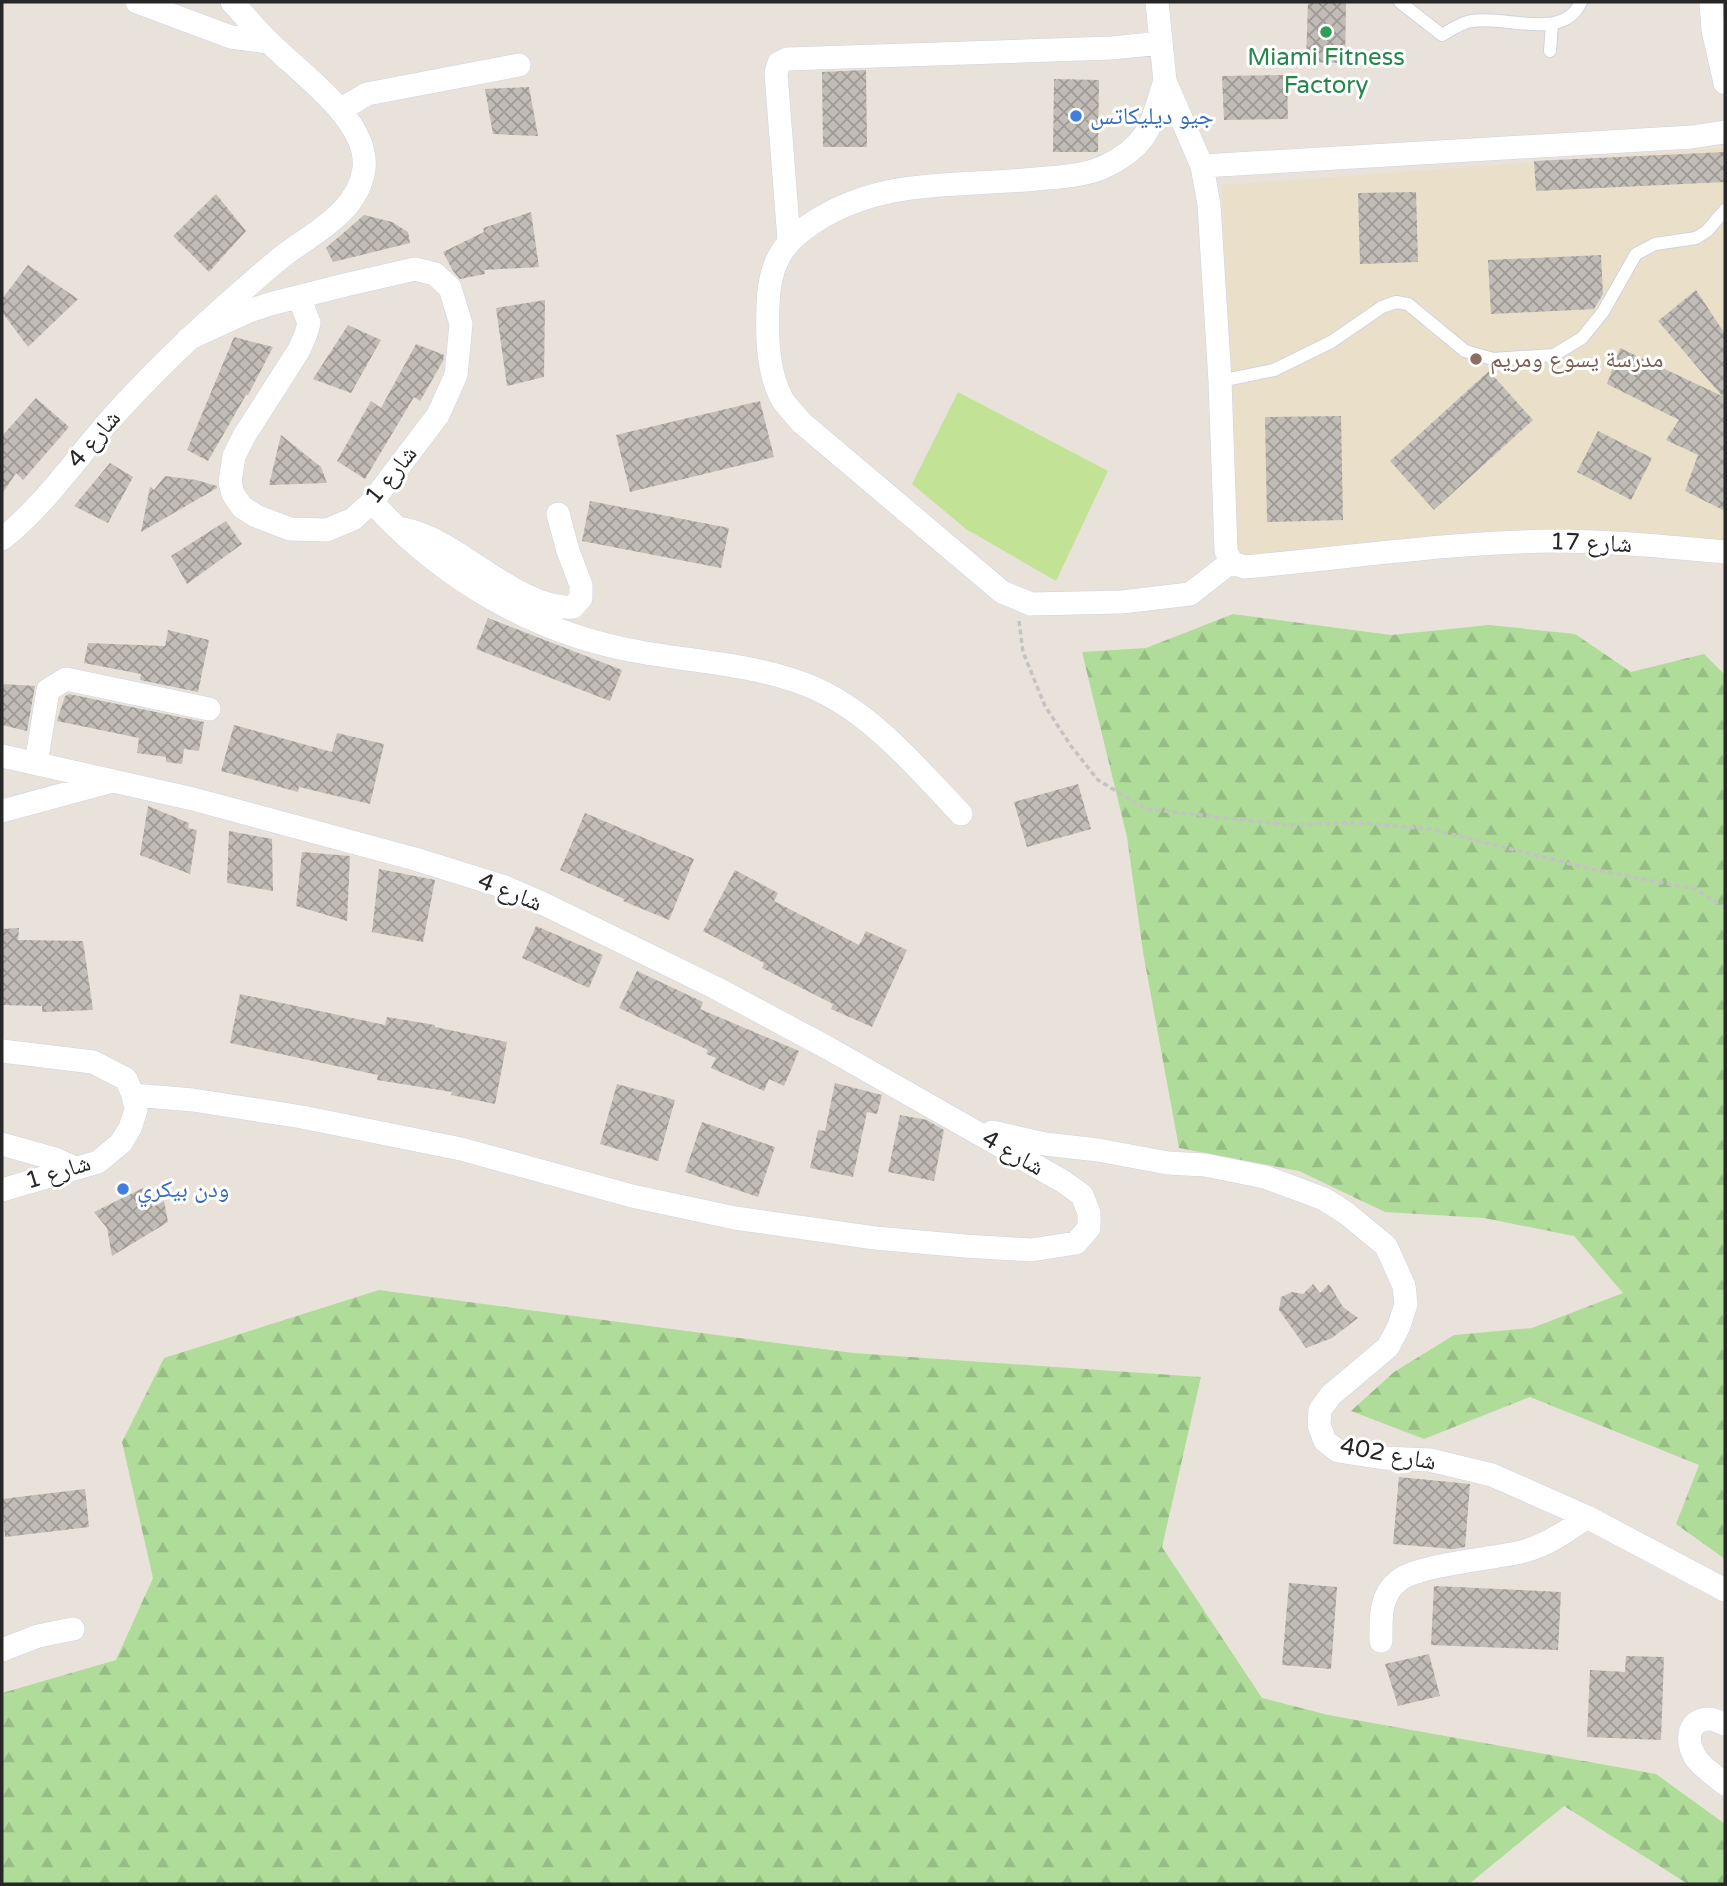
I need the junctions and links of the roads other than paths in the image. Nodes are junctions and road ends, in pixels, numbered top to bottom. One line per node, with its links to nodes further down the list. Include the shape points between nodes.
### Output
1 (137, 2): 8 (street, via 231,37)
2 (232, 2): 8 (street)
3 (1157, 2): 9 (street)
4 (1400, 2): 7 (lane, via 1442,35 1470,21)
5 (1581, 2): 7 (lane, via 1576,13)
6 (1710, 2): 13 (street)
7 (1552, 25): 10 (lane)
8 (268, 41): 14 (street)
9 (1161, 43): 12 (street); 18 (street, via 787,59 779,63 776,73)
10 (1550, 51)
11 (519, 65): 14 (street, via 367,94)
12 (1166, 81): 16 (street); 18 (street, via 1147,135 1134,150 1106,167 1062,177 918,185 887,191 828,212)
13 (1725, 83)
14 (340, 110): 20 (street, via 362,153 364,169 354,195 336,219 285,255)
15 (1725, 132): 16 (street)
16 (1202, 166): 21 (street, via 1209,205)
17 (1725, 210): 21 (lane, via 1696,239 1656,244 1636,254 1596,321 1582,338 1554,355 1493,359 1465,351 1408,304 1396,302 1274,370)
18 (789, 240): 27 (street, via 768,280 771,368 782,399 836,453 1002,592 1031,604 1122,602 1190,594)
19 (299, 297): 20 (street, شارع 1, via 249,311); 22 (street, شارع 1, via 309,323 306,334 234,456 233,494 242,506 270,523 312,531 353,519); 22 (street, شارع 1, via 415,270 435,274 450,288 461,324 456,376 438,415)
20 (188, 338): 25 (street, شارع 4)
21 (1220, 381): 27 (street, via 1226,551)
22 (372, 502): 24 (street)
23 (558, 514): 24 (street, via 581,585 581,598 573,607 560,608 534,599 432,538)
24 (395, 528): 33 (street, via 445,569 545,626 616,647 739,667 808,685 898,747)
25 (2, 539)
26 (1725, 552): 27 (street, شارع 17, via 1552,541 1244,567)
27 (1231, 562)
28 (209, 709): 30 (street, via 66,679 48,690)
29 (2, 756): 30 (street, شارع 4)
30 (36, 764): 31 (street, شارع 4)
31 (113, 781): 32 (street); 36 (street, شارع 4, via 206,802 505,887 716,988)
32 (2, 811)
33 (961, 814)
34 (2, 1051): 35 (street, via 93,1062 126,1079)
35 (134, 1095): 36 (street, شارع 4, via 288,1115 461,1149 622,1194 735,1218 965,1246 1031,1250 1079,1241 1090,1221 1082,1195); 38 (street, شارع 1, via 136,1110 121,1143 97,1162)
36 (966, 1126): 41 (street, شارع 402, via 1045,1144 1265,1177 1324,1199 1387,1246 1404,1286 1406,1304 1388,1347 1331,1395 1320,1410 1318,1425 1325,1441 1338,1451 1430,1460 1492,1475)
37 (2, 1144): 38 (street)
38 (65, 1164): 39 (street); 40 (street, شارع 1)
39 (2, 1174)
40 (2, 1189)
41 (1587, 1517): 42 (street, شارع 402); 44 (street, via 1549,1542 1421,1570 1399,1580 1382,1603)
42 (1725, 1590)
43 (74, 1629): 45 (street)
44 (1381, 1641)
45 (2, 1650)
46 (1725, 1724): 47 (street, via 1711,1718 1701,1721 1688,1739 1699,1762)
47 (1725, 1784)

